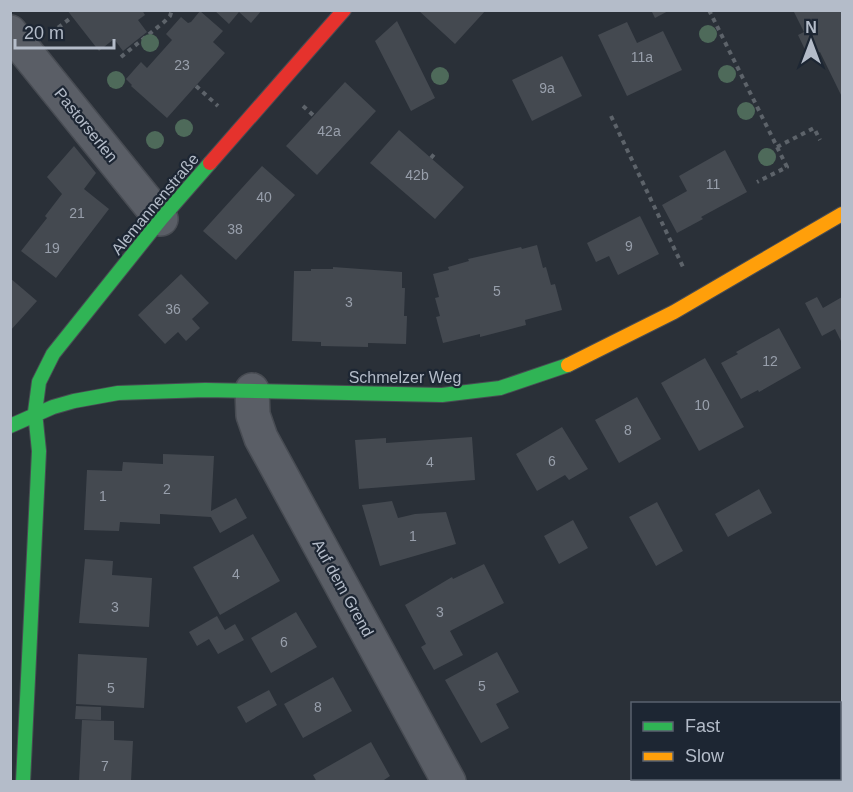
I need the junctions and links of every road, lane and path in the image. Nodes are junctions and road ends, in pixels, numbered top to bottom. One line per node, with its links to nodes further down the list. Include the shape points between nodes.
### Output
1 (172, 10): 7 (path, via 164,22)
2 (344, 10): 17 (street, Alemannenstraße)
3 (709, 10): 12 (path)
4 (72, 17): 6 (path)
5 (10, 32): 17 (street, Pastorserlen)
6 (47, 37)
7 (121, 57)
8 (196, 86): 9 (path)
9 (221, 108)
10 (611, 116): 18 (path)
11 (820, 140): 12 (path, via 814,128)
12 (777, 147): 15 (path, via 787,167)
13 (436, 152): 14 (path)
14 (431, 158)
15 (757, 182)
16 (843, 214): 18 (street, Schmelzer Weg)
17 (161, 219): 20 (street, Alemannenstraße, via 53,354 39,382)
18 (699, 299): 19 (street, Schmelzer Weg, via 581,361 499,388 414,397)
19 (252, 390): 20 (street, Schmelzer Weg, via 116,393 75,399); 23 (street, Auf dem Grend, via 253,416 261,438)
20 (35, 412): 21 (street); 22 (street, Alemannenstraße, via 39,452)
21 (10, 426)
22 (23, 782)
23 (449, 782)

